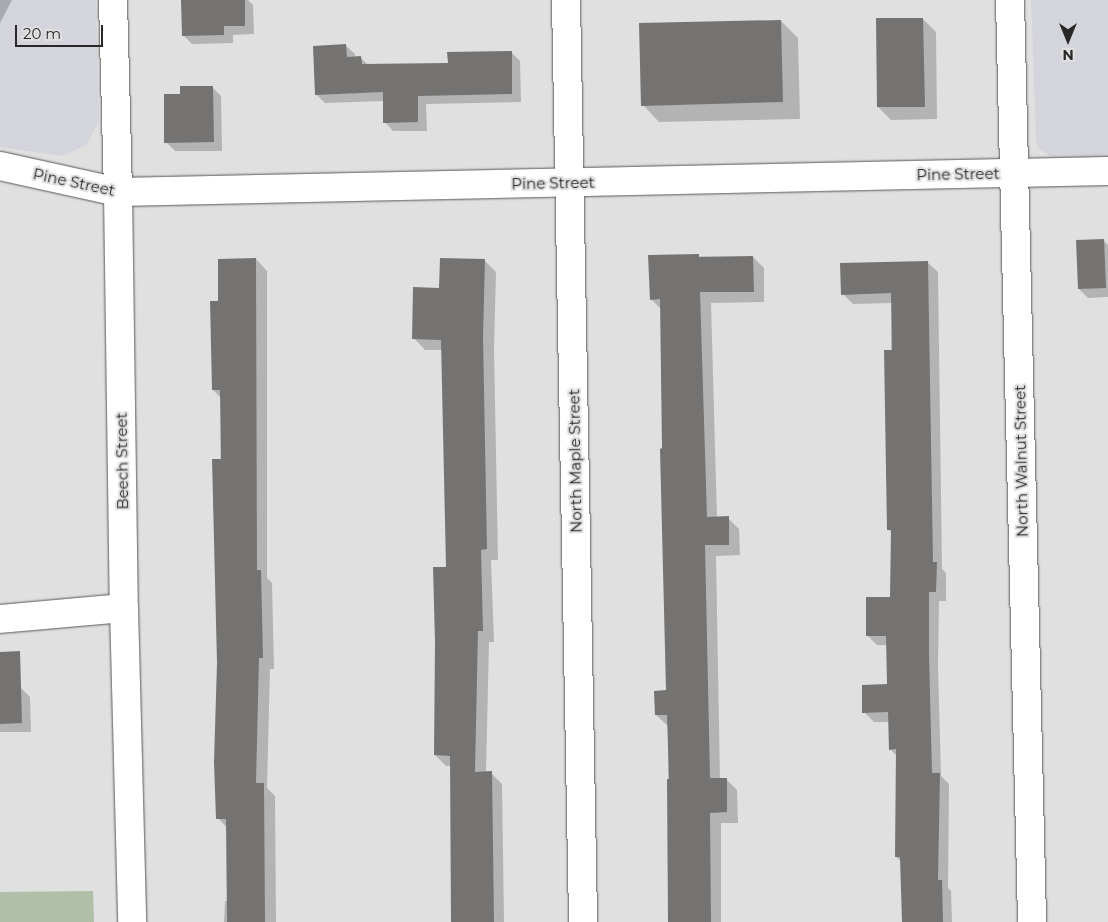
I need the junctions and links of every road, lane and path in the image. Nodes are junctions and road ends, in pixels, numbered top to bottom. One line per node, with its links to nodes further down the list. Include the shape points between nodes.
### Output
1 (113, 0): 8 (street, Beech Street)
2 (566, 0): 7 (street, North Maple Street)
3 (1010, 0): 6 (street, North Walnut Street)
4 (0, 166): 8 (street, Pine Street)
5 (1108, 171): 6 (street, Pine Street)
6 (1015, 173): 7 (street, Pine Street); 13 (street, North Walnut Street)
7 (570, 183): 8 (street, Pine Street); 12 (street, North Maple Street)
8 (118, 192): 9 (street, Beech Street)
9 (124, 608): 10 (street); 11 (street, Beech Street)
10 (0, 618)
11 (132, 922)
12 (583, 922)
13 (1032, 922)

